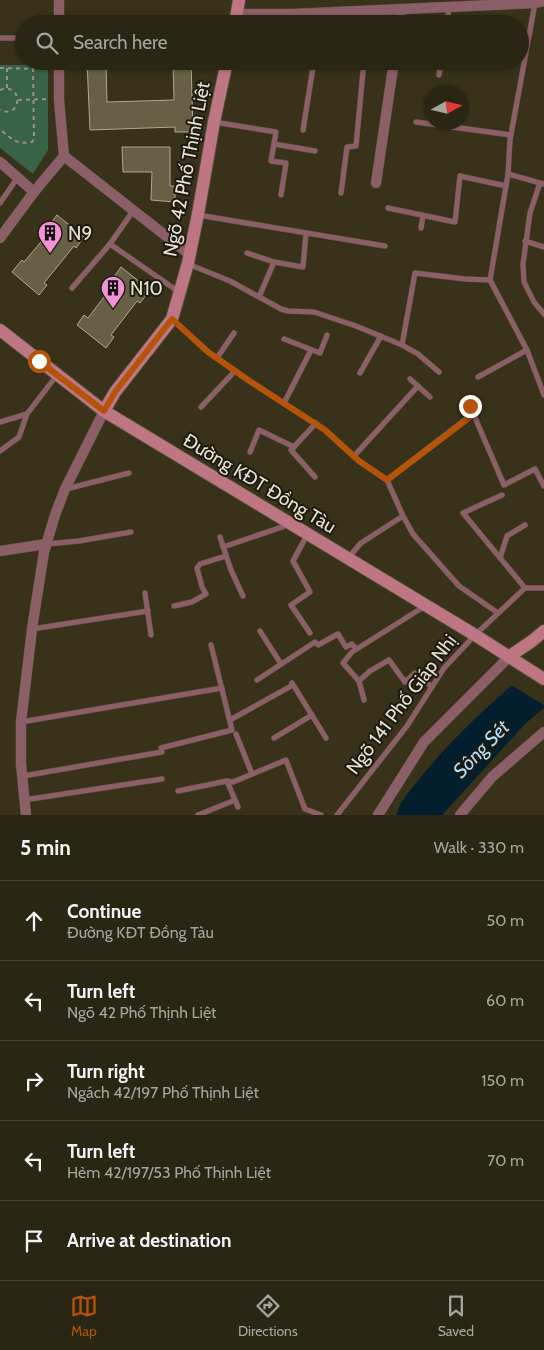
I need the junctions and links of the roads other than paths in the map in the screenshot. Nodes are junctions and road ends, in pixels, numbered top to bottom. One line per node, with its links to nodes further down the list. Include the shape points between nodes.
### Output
1 (59, 0): 8 (street)
2 (239, 0): 9 (main road)
3 (538, 1): 4 (street); 14 (lane)
4 (443, 5): 5 (street)
5 (398, 6): 6 (street)
6 (368, 11): 7 (street); 11 (lane)
7 (322, 13): 10 (street)
8 (59, 15)
9 (237, 15)
10 (293, 15)
11 (368, 15)
12 (0, 38): 13 (lane)
13 (15, 38)
14 (529, 46)
15 (59, 70): 29 (street)
16 (225, 70): 23 (main road, Ngõ 42 Phố Thịnh Liệt)
17 (313, 70): 25 (lane)
18 (363, 70): 39 (lane, via 356,146 347,147)
19 (393, 70): 35 (street)
20 (440, 70): 22 (lane)
21 (524, 70): 26 (lane)
22 (439, 75)
23 (214, 122): 27 (lane, via 276,132); 44 (main road, Ngõ 42 Phố Thịnh Liệt)
24 (416, 122): 26 (lane)
25 (303, 130)
26 (511, 135): 32 (lane)
27 (274, 144): 28 (lane); 40 (lane, via 271,161 286,163)
28 (315, 151)
29 (64, 156): 38 (street); 43 (street)
30 (0, 162): 34 (street)
31 (456, 170): 33 (lane)
32 (508, 174): 36 (lane); 37 (lane)
33 (460, 176): 37 (lane); 45 (lane, via 455,222)
34 (18, 177): 38 (street); 41 (lane)
35 (376, 183)
36 (542, 184): 49 (lane, via 530,213)
37 (506, 186): 56 (lane)
38 (34, 192): 48 (street)
39 (341, 193)
40 (281, 195)
41 (0, 203)
42 (388, 208): 45 (lane)
43 (133, 210): 50 (lane); 54 (street)
44 (198, 214): 47 (lane); 54 (main road, Ngõ 42 Phố Thịnh Liệt)
45 (423, 216): 46 (lane)
46 (420, 228)
47 (306, 233): 51 (lane); 55 (lane, via 303,267)
48 (0, 238)
49 (525, 241): 52 (lane); 60 (lane, via 524,282)
50 (110, 244): 57 (lane); 58 (lane)
51 (385, 246)
52 (544, 247)
53 (247, 253): 55 (lane)
54 (188, 259): 58 (main road, Ngõ 42 Phố Thịnh Liệt); 59 (lane)
55 (274, 262): 59 (lane)
56 (490, 280): 67 (lane, via 415,273); 69 (lane)
57 (72, 288)
58 (179, 292): 61 (main road, Ngõ 42 Phố Thịnh Liệt)
59 (259, 297): 65 (lane, via 281,309 314,312)
60 (544, 314)
61 (172, 319): 70 (lane); 83 (main road, Ngõ 42 Phố Thịnh Liệt)
62 (0, 330): 74 (main road, Đường KĐT Đồng Tàu)
63 (234, 333): 70 (lane)
64 (328, 335): 68 (lane, via 320,353)
65 (381, 336): 67 (lane); 73 (lane)
66 (284, 339): 68 (lane)
67 (402, 345): 72 (lane)
68 (311, 350): 80 (lane)
69 (527, 350): 75 (lane); 78 (lane)
70 (217, 358): 71 (lane)
71 (235, 371): 80 (lane); 82 (lane)
72 (439, 372)
73 (360, 373)
74 (57, 374): 83 (main road, Đường KĐT Đồng Tàu); 84 (lane)
75 (478, 377)
76 (410, 379): 77 (lane)
77 (418, 386): 79 (lane); 91 (lane)
78 (544, 395)
79 (430, 397)
80 (284, 403): 87 (lane)
81 (470, 406): 85 (lane)
82 (201, 407)
83 (104, 411): 96 (street, Ngõ 42 Phố Thịnh Liệt); 99 (main road, Đường KĐT Đồng Tàu)
84 (27, 414): 86 (lane); 89 (lane, via 19,437)
85 (474, 414): 94 (lane); 95 (lane, via 504,485 534,469)
86 (0, 422)
87 (316, 423): 88 (lane); 91 (lane)
88 (294, 447): 90 (lane, via 259,430); 93 (lane, via 291,450)
89 (0, 451)
90 (250, 452)
91 (354, 456): 94 (lane)
92 (129, 474): 96 (lane)
93 (314, 477)
94 (387, 480): 98 (lane)
95 (544, 486)
96 (66, 489): 104 (street, Ngõ 42 Phố Thịnh Liệt)
97 (502, 496): 109 (lane, via 463,514)
98 (403, 516): 108 (lane, via 361,543); 117 (lane, via 413,534 459,586)
99 (290, 524): 102 (main road, Đường KĐT Đồng Tàu); 105 (lane)
100 (525, 525): 109 (lane, via 507,536)
101 (131, 532): 104 (lane)
102 (308, 534): 108 (main road, Đường KĐT Đồng Tàu); 121 (lane, via 293,561 310,592 291,605)
103 (220, 537): 105 (lane)
104 (46, 544): 106 (street); 118 (street, Ngõ 42 Phố Thịnh Liệt)
105 (223, 548): 107 (lane)
106 (0, 550)
107 (226, 556): 113 (lane); 115 (lane, via 200,564 197,568 206,594 192,602)
108 (348, 558): 114 (main road, Đường KĐT Đồng Tàu)
109 (500, 558): 110 (lane)
110 (525, 588): 111 (lane); 117 (lane, Ngõ 141 Phố Giáp Nhị)
111 (544, 588)
112 (145, 593): 116 (lane)
113 (243, 596)
114 (426, 605): 123 (main road, Đường KĐT Đồng Tàu); 125 (lane)
115 (174, 606)
116 (148, 611): 118 (lane); 122 (lane)
117 (498, 613): 123 (lane, Ngõ 141 Phố Giáp Nhị)
118 (32, 629): 136 (street, Ngõ 42 Phố Thịnh Liệt)
119 (260, 631): 127 (lane)
120 (544, 631): 126 (main road)
121 (310, 633)
122 (151, 635)
123 (475, 635): 126 (main road, Đường KĐT Đồng Tàu); 131 (lane, Ngõ 141 Phố Giáp Nhị)
124 (211, 645): 132 (lane)
125 (354, 650): 127 (lane, via 352,644 346,647 338,634 318,646 315,642); 130 (lane, via 343,663)
126 (510, 656): 128 (main road, Đường KĐT Đồng Tàu); 153 (street, via 424,742)
127 (281, 664): 129 (lane)
128 (544, 679)
129 (257, 680)
130 (359, 681): 131 (lane, via 389,660 405,682 415,673); 133 (lane)
131 (432, 686): 152 (lane, Ngõ 141 Phố Giáp Nhị, via 407,726)
132 (222, 688): 135 (lane); 136 (lane)
133 (364, 700)
134 (312, 716): 135 (lane, via 292,683); 139 (lane); 140 (lane)
135 (230, 720): 137 (lane)
136 (21, 722): 142 (street, Ngõ 42 Phố Thịnh Liệt)
137 (234, 732): 141 (lane); 142 (lane, via 162,750)
138 (544, 732): 154 (street, via 492,777)
139 (274, 738)
140 (326, 738)
141 (252, 774): 144 (lane, via 233,782); 151 (lane, via 286,760 306,809)
142 (22, 776): 146 (street, Ngõ 42 Phố Thịnh Liệt)
143 (162, 779): 146 (lane)
144 (227, 781): 145 (lane); 147 (lane)
145 (178, 791)
146 (24, 800): 149 (street, Ngõ 42 Phố Thịnh Liệt)
147 (235, 800): 148 (lane); 150 (lane)
148 (238, 807)
149 (26, 815)
150 (198, 815)
151 (321, 815)
152 (337, 815)
153 (378, 815)
154 (460, 815)

